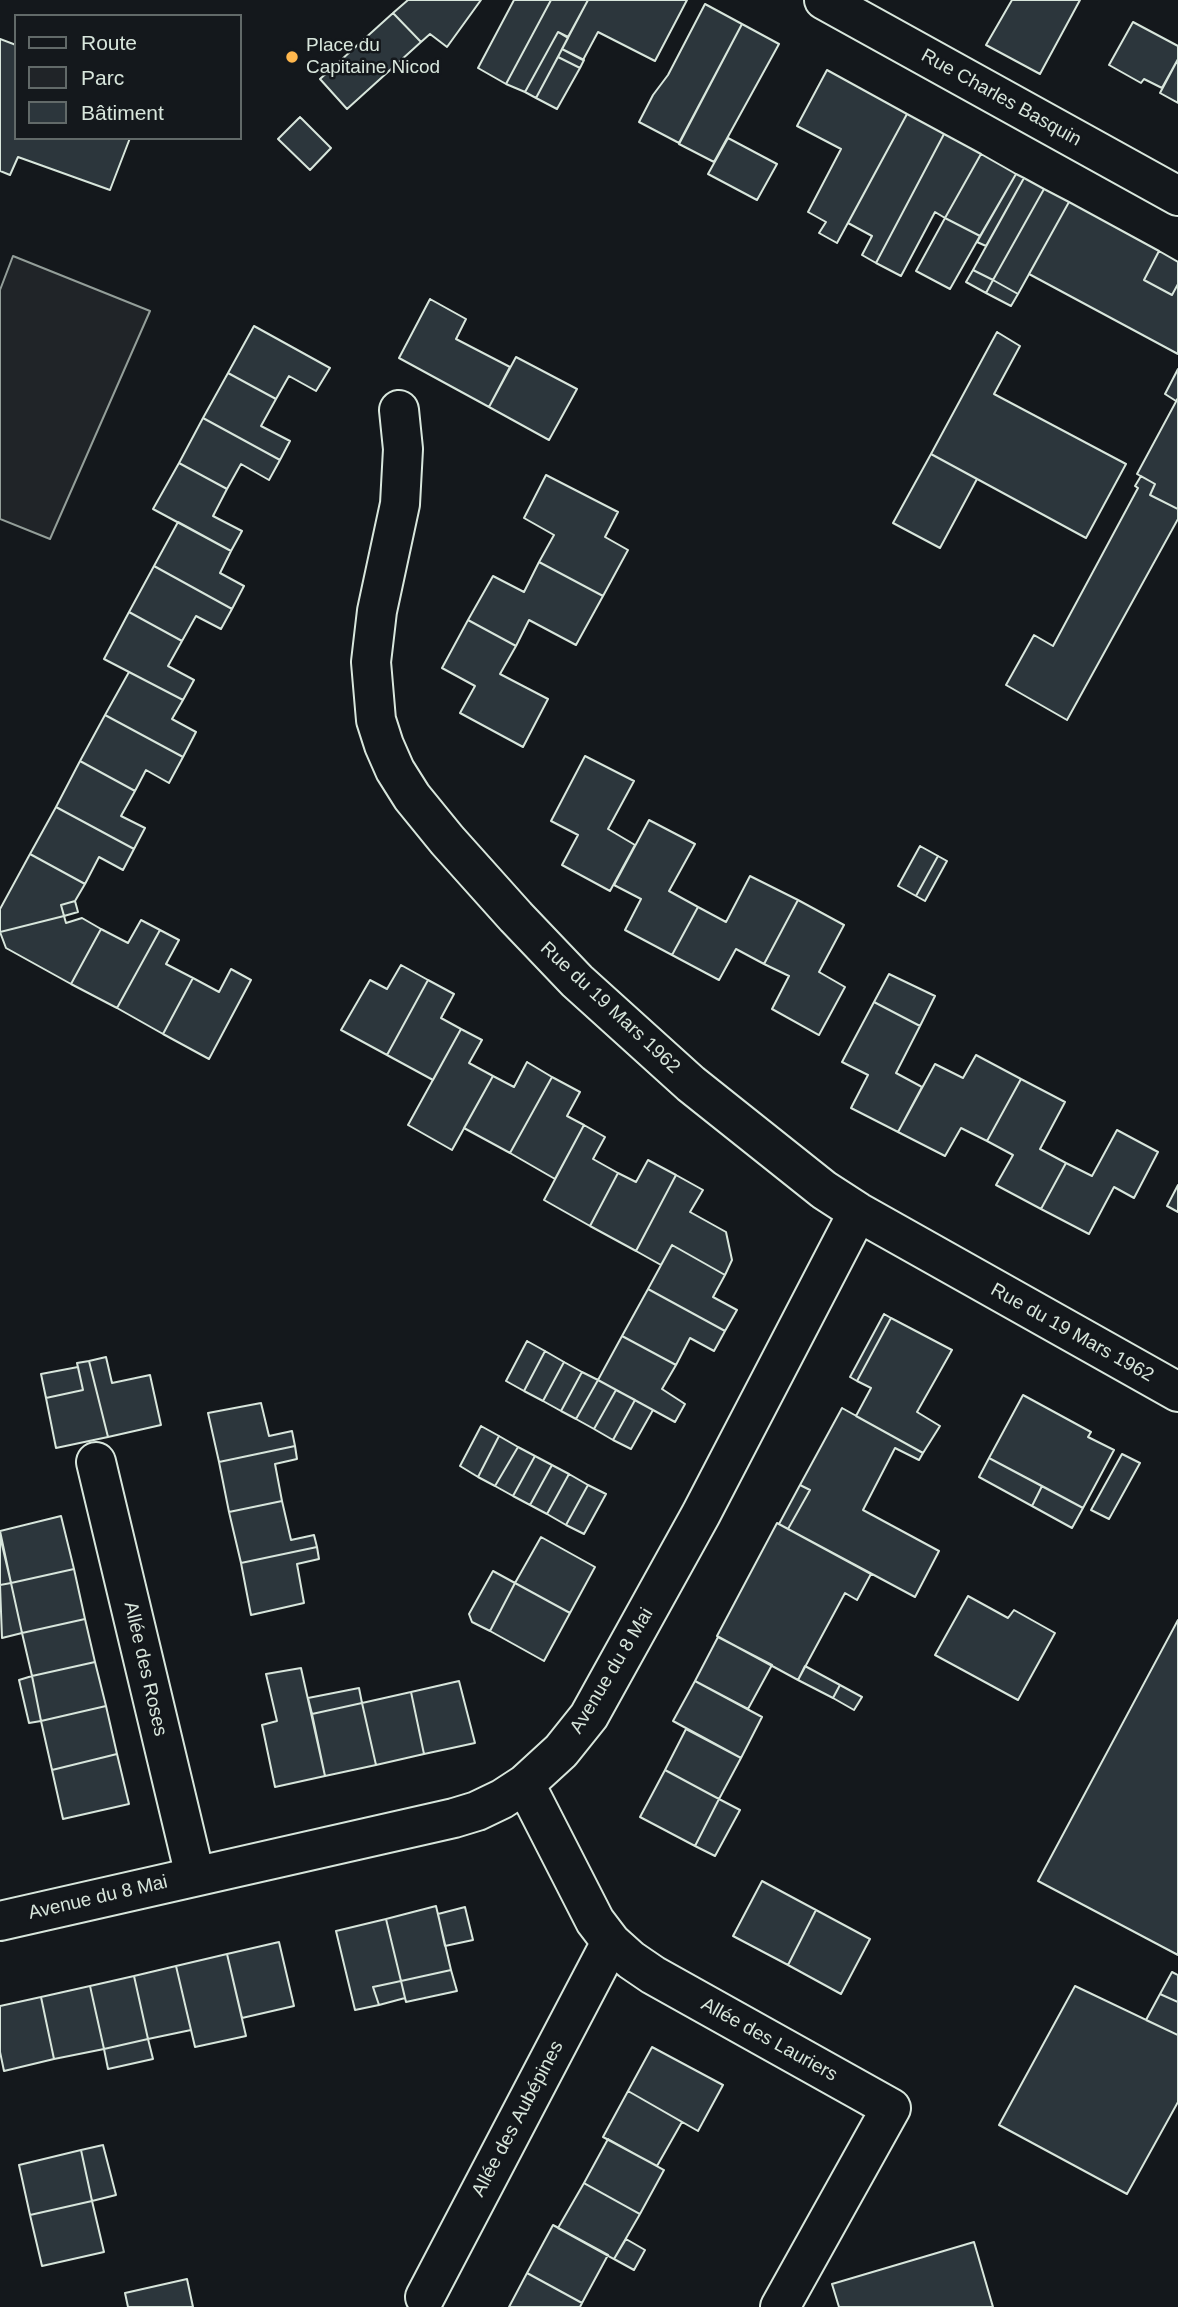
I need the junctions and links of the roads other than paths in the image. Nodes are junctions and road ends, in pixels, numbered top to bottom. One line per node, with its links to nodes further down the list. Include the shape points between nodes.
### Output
1 (824, 0): 2 (street, Rue Charles Basquin)
2 (1178, 196)
3 (399, 410): 4 (street, Rue du 19 Mars 1962, via 401,495 371,662 376,720 395,770 447,840 577,981 735,1120)
4 (858, 1212): 5 (street, Rue du 19 Mars 1962); 7 (street, Avenue du 8 Mai, via 701,1514 589,1716 561,1751)
5 (1178, 1392)
6 (96, 1462): 8 (street, Allée des Roses)
7 (525, 1784): 8 (street, Avenue du 8 Mai, via 477,1811 454,1818); 10 (street, Allée des Lauriers, via 595,1921)
8 (195, 1876): 9 (street, Avenue du 8 Mai)
9 (0, 1920)
10 (611, 1942): 11 (street, Allée des Aubépines); 12 (street, Allée des Lauriers, via 653,1975 891,2108)
11 (425, 2297)
12 (780, 2307)

